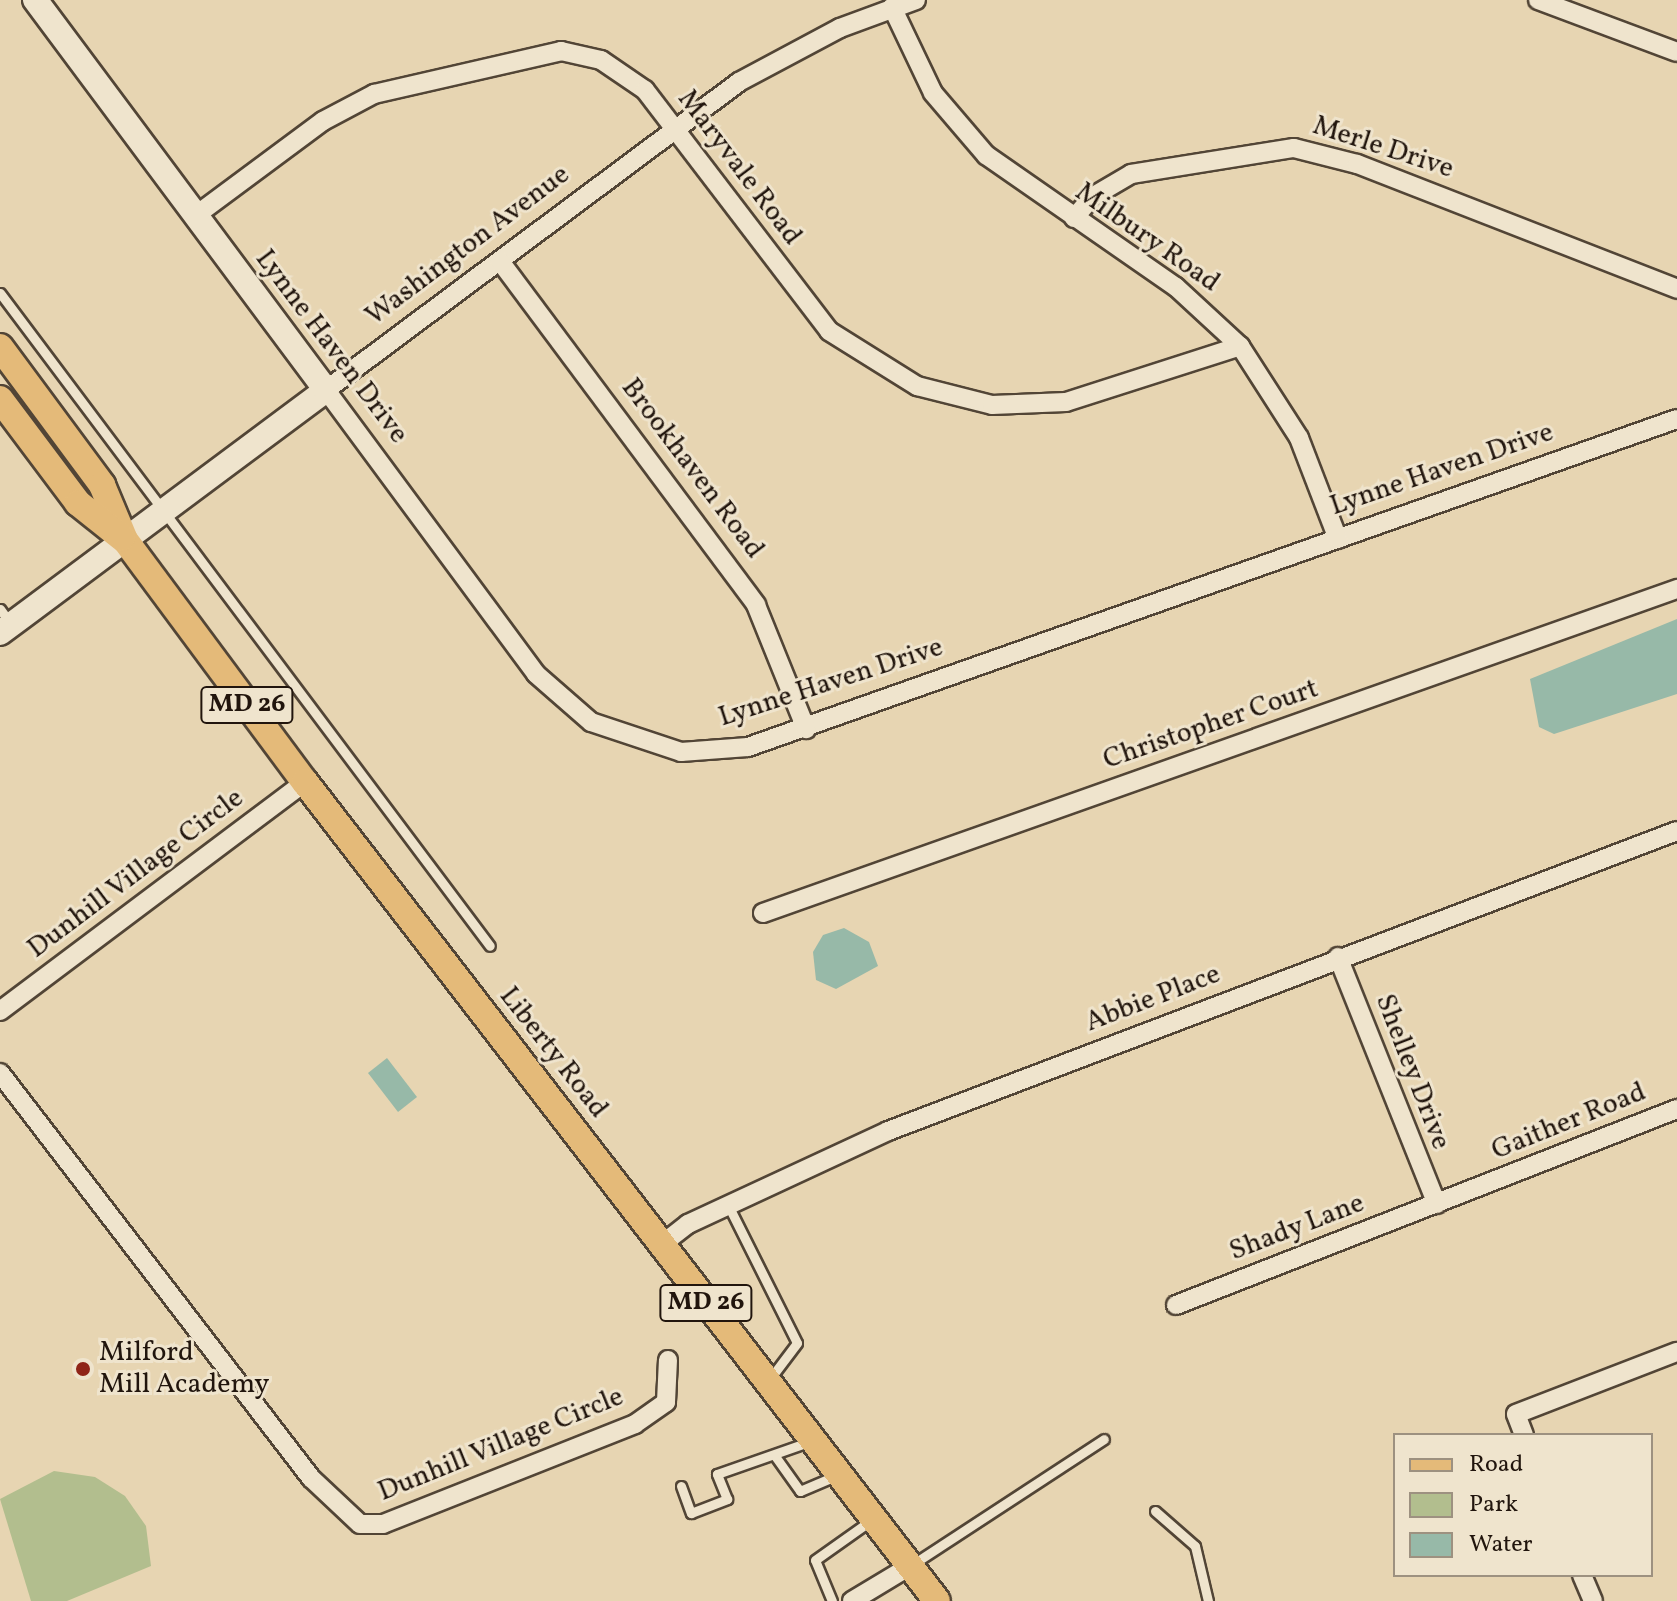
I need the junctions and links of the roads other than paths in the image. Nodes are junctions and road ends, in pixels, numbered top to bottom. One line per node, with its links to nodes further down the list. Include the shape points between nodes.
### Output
1 (35, 0): 7 (main road, Lynne Haven Drive)
2 (916, 0): 4 (street, Washington Avenue)
3 (1538, 0): 5 (street)
4 (892, 7): 6 (street, Washington Avenue, via 796,49); 8 (street, Milbury Road, via 910,55 958,125 1022,185)
5 (1677, 52)
6 (675, 128): 7 (street, Maryvale Road, via 624,72 582,54 536,53 404,82 361,100); 9 (street, Washington Avenue); 12 (street, Maryvale Road, via 829,331 917,386 992,405 1066,402)
7 (195, 216): 14 (main road, Lynne Haven Drive)
8 (1074, 218): 10 (street, Merle Drive, via 1110,183 1131,174 1294,148 1357,164); 12 (street, Milbury Road, via 1176,287)
9 (500, 261): 14 (street, Washington Avenue); 22 (street, Brookhaven Road, via 756,605)
10 (1677, 289)
11 (0, 293): 17 (lane)
12 (1240, 346): 18 (street, Milbury Road, via 1299,438)
13 (0, 347): 19 (main road, Liberty Road / MD 26, via 102,485)
14 (326, 390): 17 (main road, Washington Avenue); 22 (street, Lynne Haven Drive, via 561,701 619,736 681,752 748,747)
15 (0, 399): 19 (main road, Liberty Road / MD 26, via 78,503)
16 (1677, 419): 18 (street, Lynne Haven Drive)
17 (164, 510): 19 (main road, Washington Avenue); 26 (lane)
18 (1338, 539): 22 (street, Lynne Haven Drive)
19 (125, 540): 21 (main road, Washington Avenue); 23 (main road, Liberty Road / MD 26)
20 (1677, 589): 25 (street, Christopher Court)
21 (4, 622)
22 (806, 729)
23 (305, 782): 28 (street, Dunhill Village Circle); 33 (main road, Liberty Road / MD 26)
24 (1677, 831): 27 (street, Abbie Place)
25 (763, 913)
26 (490, 946)
27 (1338, 957): 31 (street, Shelley Drive); 32 (street, Abbie Place, via 888,1131)
28 (0, 1011)
29 (0, 1073): 36 (street, Dunhill Village Circle, via 311,1478 360,1524 383,1524 635,1424 666,1402)
30 (1677, 1109): 31 (street, Gaither Road)
31 (1437, 1204): 34 (street, Shady Lane)
32 (728, 1205): 33 (street, Abbie Place); 37 (lane, via 797,1343)
33 (661, 1245): 37 (main road, Liberty Road / MD 26)
34 (1176, 1305)
35 (1677, 1352): 38 (street, via 1516,1414)
36 (668, 1360)
37 (767, 1383): 40 (main road, Liberty Road / MD 26)
38 (1523, 1433)
39 (1104, 1439): 46 (lane)
40 (811, 1441): 41 (lane); 42 (main road, Liberty Road / MD 26)
41 (775, 1456): 42 (lane, via 800,1491); 43 (lane, via 717,1474 727,1499 691,1513)
42 (839, 1475): 45 (main road, Liberty Road / MD 26)
43 (681, 1486)
44 (1155, 1511): 51 (lane, via 1195,1546)
45 (873, 1519): 46 (main road, Liberty Road / MD 26); 48 (lane, via 815,1560)
46 (910, 1566): 49 (street); 50 (main road, Liberty Road / MD 26)
47 (1583, 1577): 52 (street)
48 (832, 1601)
49 (852, 1601)
50 (937, 1601)
51 (1208, 1601)
52 (1593, 1601)

